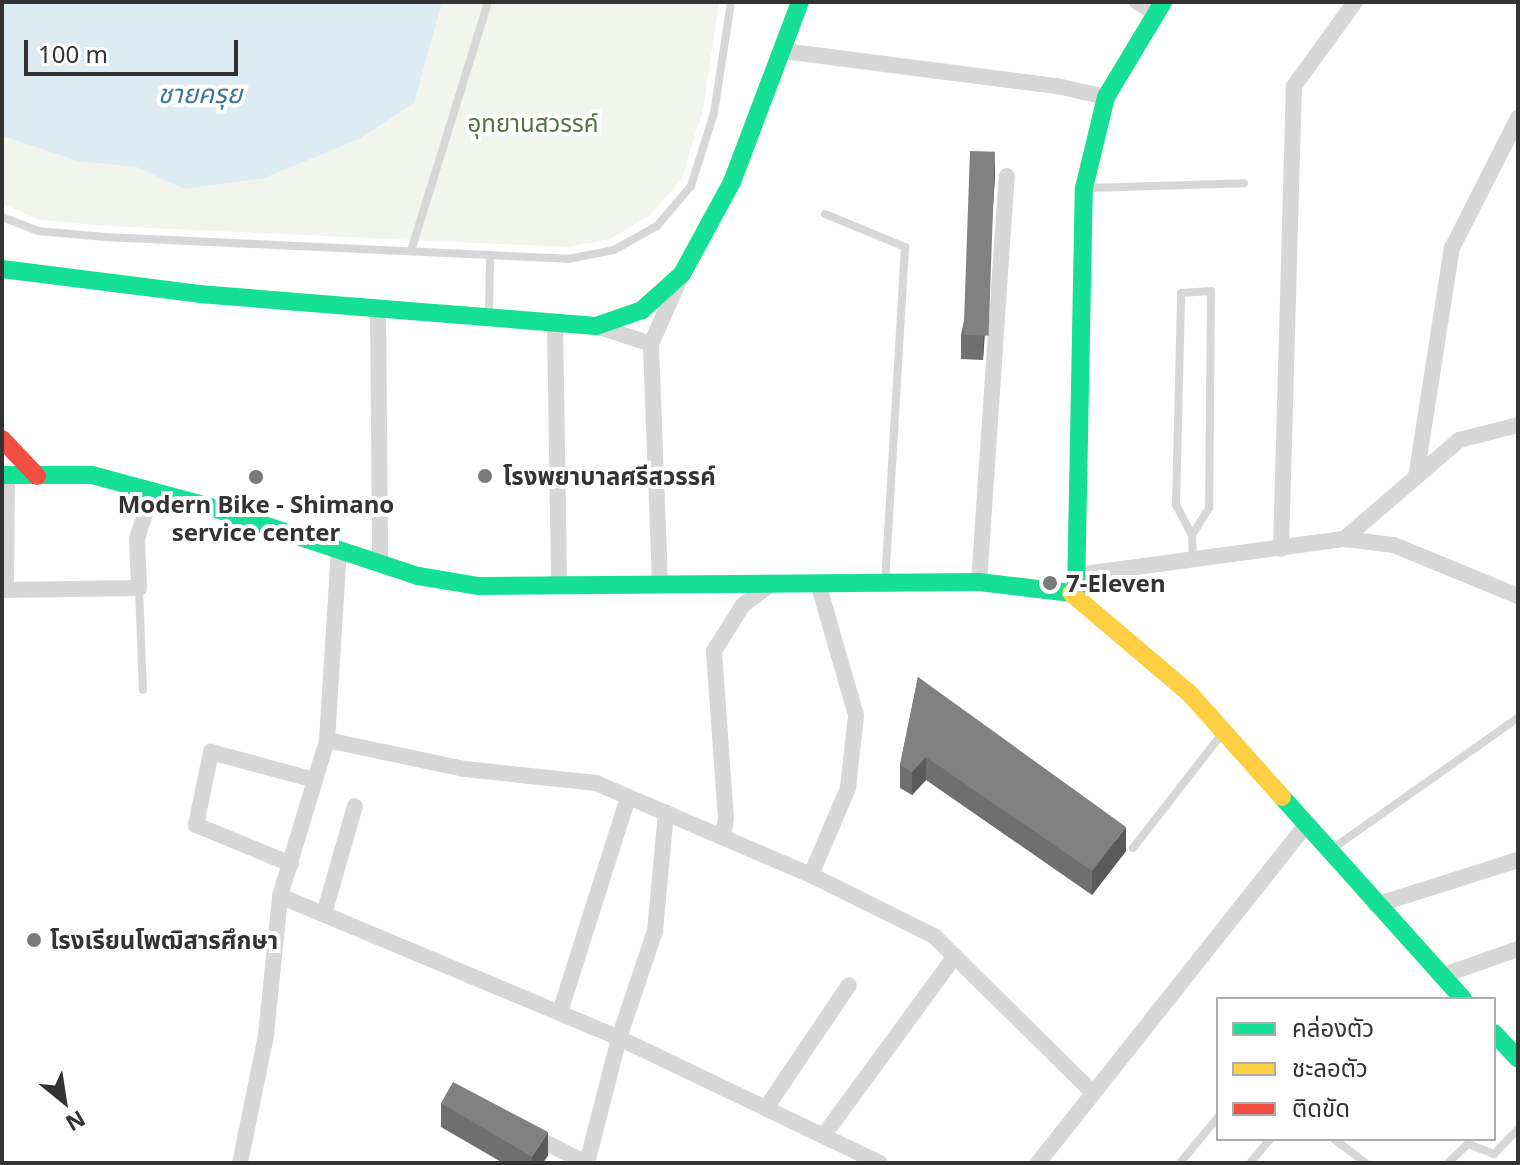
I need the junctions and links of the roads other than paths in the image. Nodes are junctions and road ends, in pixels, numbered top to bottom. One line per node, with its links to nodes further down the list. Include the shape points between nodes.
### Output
1 (488, 2): 15 (lane)
2 (731, 2): 16 (lane, via 714,113 696,171 691,186 657,226 614,250 568,259)
3 (800, 2): 7 (street)
4 (1137, 2): 6 (street)
5 (1355, 2): 32 (street, via 1294,86)
6 (1159, 7): 8 (street)
7 (783, 51): 8 (street); 18 (street, via 732,182)
8 (1106, 97): 12 (street)
9 (1518, 118): 28 (street, via 1452,248)
10 (1007, 176): 38 (street)
11 (1244, 183): 12 (lane)
12 (1084, 188): 42 (street)
13 (825, 214): 37 (lane, via 905,247)
14 (2, 217): 15 (lane, via 38,231 105,237)
15 (411, 251): 16 (lane)
16 (490, 255): 20 (lane)
17 (2, 269): 19 (street)
18 (682, 274): 22 (street, via 642,310); 23 (street)
19 (378, 309): 20 (street); 34 (street)
20 (489, 318): 21 (street)
21 (555, 323): 22 (street); 41 (street)
22 (596, 326): 23 (street)
23 (651, 344): 36 (street)
24 (1518, 425): 28 (street, via 1459,440)
25 (2, 439): 27 (street)
26 (5, 475): 27 (street); 44 (street)
27 (37, 476): 29 (street, via 92,475)
28 (1416, 477): 31 (street)
29 (151, 494): 33 (street, via 207,506); 43 (street, via 137,539)
30 (1192, 535): 30 (lane, via 1176,505 1181,293 1211,291 1209,508); 35 (lane)
31 (1344, 539): 32 (street); 45 (street, via 1394,545)
32 (1281, 549): 35 (street)
33 (339, 550): 34 (street); 49 (street)
34 (380, 563): 41 (street, via 479,586)
35 (1193, 563): 42 (street)
36 (660, 582): 39 (street); 41 (street)
37 (884, 582): 38 (street); 40 (street)
38 (979, 582): 42 (street)
39 (772, 583): 40 (street); 55 (street, via 740,610 714,651)
40 (818, 583): 60 (street, via 856,715 848,788)
41 (559, 585)
42 (1077, 585): 48 (street)
43 (139, 588): 44 (street); 46 (lane)
44 (4, 590)
45 (1518, 596)
46 (143, 690)
47 (1518, 718): 57 (lane)
48 (1223, 733): 54 (street); 56 (lane)
49 (327, 740): 50 (street); 51 (street, via 465,769 596,783)
50 (315, 780): 59 (street); 59 (street, via 211,752 195,823)
51 (628, 797): 53 (street); 69 (street)
52 (355, 806): 63 (street)
53 (666, 813): 55 (street); 71 (street, via 655,931)
54 (1304, 827): 57 (street); 73 (street)
55 (723, 837): 60 (street)
56 (1133, 848)
57 (1327, 853): 62 (street)
58 (1518, 860): 62 (street)
59 (291, 864): 61 (street)
60 (811, 875): 65 (street, via 934,936)
61 (280, 896): 63 (street); 81 (street, via 266,1035)
62 (1376, 905): 66 (street)
63 (324, 914): 69 (street)
64 (1518, 949): 66 (street)
65 (955, 956): 73 (street); 78 (street)
66 (1441, 976): 68 (street)
67 (849, 985): 74 (street)
68 (1461, 997)
69 (560, 1012): 71 (street)
70 (1496, 1035): 72 (street)
71 (619, 1038): 74 (street); 82 (street)
72 (1518, 1059)
73 (1093, 1093): 84 (street)
74 (766, 1108): 78 (street)
75 (1216, 1119): 85 (lane)
76 (509, 1123): 82 (street)
77 (1518, 1129): 88 (lane, via 1494,1154 1468,1144)
78 (824, 1135): 83 (street)
79 (1268, 1141): 86 (lane)
80 (1337, 1141): 87 (lane)
81 (240, 1163)
82 (587, 1163)
83 (880, 1163)
84 (1038, 1163)
85 (1180, 1163)
86 (1250, 1163)
87 (1366, 1163)
88 (1448, 1163)

